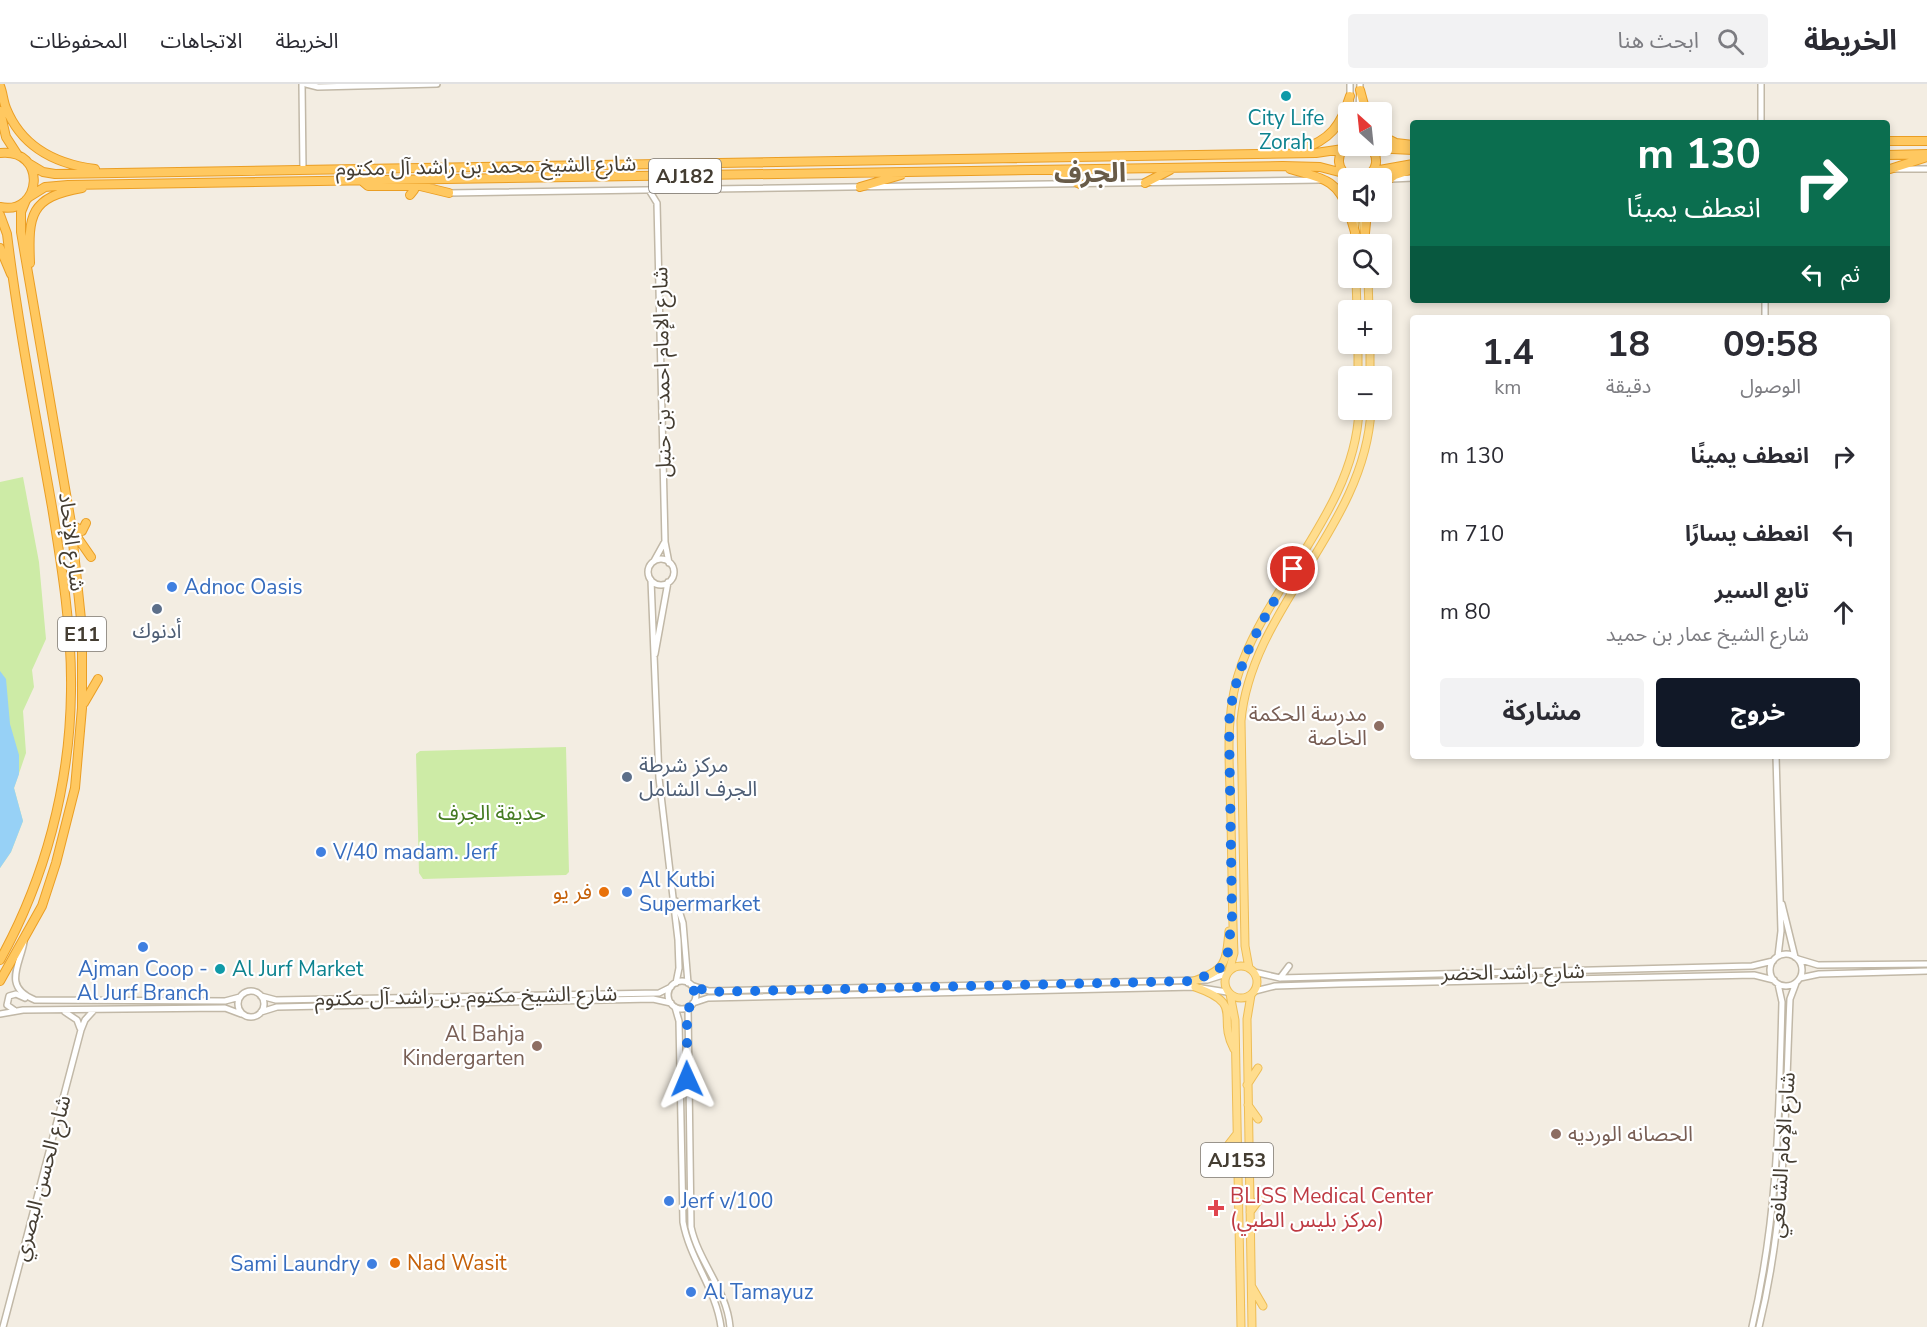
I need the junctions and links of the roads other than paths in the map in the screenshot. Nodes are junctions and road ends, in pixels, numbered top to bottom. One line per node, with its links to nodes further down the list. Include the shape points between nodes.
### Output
1 (302, 84): 31 (street)
2 (306, 84): 6 (street)
3 (437, 84): 6 (street)
4 (1350, 84): 9 (street)
5 (1761, 84): 14 (street)
6 (380, 85)
7 (0, 86): 38 (highway, via 7,110 29,143 66,164)
8 (1360, 87): 11 (street); 12 (highway)
9 (1350, 96): 10 (street); 23 (highway, via 1342,121 1333,133 1322,142)
10 (1350, 102)
11 (1359, 102)
12 (1364, 102)
13 (0, 111): 24 (highway, via 6,137)
14 (1762, 120)
15 (1926, 140): 17 (highway)
16 (1392, 141): 18 (highway)
17 (1890, 141)
18 (1410, 145)
19 (1338, 147): 23 (highway, شارع الشيخ محمد بن راشد آل مكتوم / AJ182)
20 (1392, 148): 21 (highway)
21 (1410, 150)
22 (0, 153): 24 (highway)
23 (1293, 153): 31 (highway, شارع الشيخ محمد بن راشد آل مكتوم / AJ182)
24 (17, 154): 27 (highway, شارع الشيخ محمد بن راشد آل مكتوم)
25 (1890, 155): 26 (highway)
26 (1927, 156): 35 (highway)
27 (28, 163): 38 (highway, شارع الشيخ محمد بن راشد آل مكتوم / AJ182, via 49,174); 56 (highway, شارع الإتحاد, via 34,183)
28 (1410, 165): 33 (highway)
29 (1283, 166): 30 (highway, شارع الشيخ محمد بن راشد آل مكتوم / AJ182); 40 (highway, شارع الشيخ محمد بن راشد آل مكتوم / AJ182, via 1320,167); 45 (highway)
30 (1173, 168): 37 (highway, شارع الشيخ محمد بن راشد آل مكتوم / AJ182); 46 (highway)
31 (303, 169): 38 (highway, شارع الشيخ محمد بن راشد آل مكتوم / AJ182)
32 (1927, 169): 36 (street)
33 (1392, 170)
34 (1410, 170): 41 (highway)
35 (1890, 170)
36 (1890, 170)
37 (1054, 171): 39 (highway, شارع الشيخ محمد بن راشد آل مكتوم / AJ182); 48 (highway)
38 (117, 172)
39 (906, 172): 43 (highway, شارع الشيخ محمد بن راشد آل مكتوم / AJ182); 50 (highway)
40 (1338, 173)
41 (1392, 178)
42 (1410, 178): 44 (street)
43 (362, 181): 47 (highway, شارع الشيخ محمد بن راشد آل مكتوم / AJ182); 49 (highway, via 368,186)
44 (1392, 181)
45 (1329, 182): 46 (street); 53 (highway)
46 (1145, 183): 48 (street)
47 (102, 184): 56 (highway, شارع الشيخ محمد بن راشد آل مكتوم / AJ182, via 49,186); 67 (highway, via 64,191 39,205 28,228)
48 (1080, 184): 50 (street)
49 (412, 186): 54 (highway); 55 (highway, via 414,192)
50 (860, 187): 52 (street)
51 (649, 190): 52 (street); 54 (street); 57 (street)
52 (665, 190): 57 (street)
53 (1338, 190)
54 (449, 193)
55 (410, 195)
56 (28, 198): 58 (highway, شارع الشيخ محمد بن راشد آل مكتوم, via 13,208); 67 (highway, شارع الإتحاد / E11, via 20,222)
57 (657, 203): 72 (street, شارع الإمام احمد بن حنبل)
58 (0, 207)
59 (0, 215): 66 (highway, شارع الإتحاد / E11, via 6,228)
60 (1352, 222): 63 (highway)
61 (1354, 222): 63 (main road)
62 (1365, 222): 64 (highway)
63 (1355, 232)
64 (1365, 233)
65 (0, 248): 66 (highway)
66 (12, 275): 88 (highway, شارع الإتحاد / E11, via 61,561 71,690 61,787 50,837 26,907)
67 (27, 276): 71 (highway, شارع الإتحاد / E11)
68 (1358, 420): 84 (main road, via 1356,441 1342,482 1248,648 1233,693 1229,724)
69 (1370, 420): 92 (main road, via 1367,446 1355,482 1258,657 1244,699 1241,721 1245,936)
70 (86, 523): 71 (highway, via 80,531)
71 (72, 527): 73 (highway); 80 (highway, شارع الإتحاد / E11, via 82,628)
72 (665, 542): 74 (street); 75 (street, شارع الإمام احمد بن حنبل)
73 (91, 557)
74 (654, 561): 75 (street); 76 (street, via 648,570)
75 (669, 562): 77 (street, via 673,573)
76 (651, 580): 77 (street, via 659,584); 78 (street)
77 (668, 582): 78 (street)
78 (654, 659): 83 (street, via 659,778)
79 (98, 679): 80 (highway)
80 (82, 708): 85 (highway, شارع الإتحاد / E11, via 69,816 50,885)
81 (1776, 759): 82 (street)
82 (1780, 897): 86 (street); 87 (street)
83 (675, 899): 100 (street); 102 (street, via 679,968)
84 (1232, 917): 94 (main road, via 1234,952); 101 (main road, via 1225,962 1214,974)
85 (24, 941): 97 (highway, شارع الإتحاد / E11); 107 (street, via 15,976 20,990)
86 (1778, 956): 87 (street, via 1789,954); 89 (street)
87 (1796, 958): 90 (street, via 1818,965); 96 (street, via 1802,970)
88 (0, 960)
89 (1773, 961): 95 (street, شارع راشد الخضر, via 1752,966); 98 (street, via 1770,973)
90 (1927, 964)
91 (1288, 966): 95 (street)
92 (1251, 970): 94 (main road, via 1239,966); 95 (street, شارع راشد الخضر); 104 (main road, via 1257,981)
93 (1927, 971): 96 (street)
94 (1228, 973): 101 (street); 103 (main road, via 1224,983)
95 (1280, 978)
96 (1800, 978): 99 (street)
97 (0, 981)
98 (1776, 982): 99 (street, via 1787,986); 104 (street, شارع راشد الخضر, via 1754,975 1459,981 1275,986); 135 (street, شارع الإمام الشافعي, via 1782,1002 1778,1160 1770,1235)
99 (1796, 983): 136 (street, شارع الإمام الشافعي, via 1790,999 1783,1185)
100 (690, 984): 101 (street, via 709,992); 102 (street); 109 (street, via 695,993)
101 (1195, 984): 103 (street); 109 (street, via 708,998); 117 (main road, via 1224,1003 1230,1040)
102 (673, 985): 105 (street, شارع الشيخ مكتوم بن راشد آل مكتوم, via 659,993 276,1000); 108 (street, via 668,996)
103 (1228, 993): 104 (main road, via 1240,999); 117 (main road, AJ153, via 1235,1014)
104 (1253, 993): 119 (main road, AJ153, via 1247,1019)
105 (261, 996): 106 (street, via 250,991); 113 (street)
106 (240, 997): 107 (street, via 225,1002); 115 (street, via 237,1004)
107 (32, 999): 110 (street, via 11,995 7,1005)
108 (673, 1005): 109 (street); 113 (street, شارع الشيخ مكتوم بن راشد آل مكتوم, via 653,999 277,1007); 131 (street, via 679,1021 683,1222 691,1253 713,1296)
109 (690, 1005): 132 (street, via 691,1227 701,1257 725,1300)
110 (15, 1010): 112 (street); 114 (street)
111 (94, 1010): 112 (street); 115 (street, via 225,1008); 116 (street, شارع الحسن البصري)
112 (62, 1011): 116 (street, via 77,1020)
113 (261, 1012): 115 (street, via 252,1017)
114 (0, 1014)
115 (241, 1014)
116 (81, 1030): 130 (street, شارع الحسن البصري)
117 (1236, 1051): 122 (main road, AJ153)
118 (1258, 1068): 119 (main road)
119 (1247, 1085): 120 (main road, AJ153)
120 (1248, 1105): 121 (main road); 127 (main road, AJ153)
121 (1258, 1119)
122 (1236, 1135): 123 (main road); 126 (main road, AJ153)
123 (1229, 1144)
124 (1261, 1197): 127 (main road)
125 (1230, 1203): 126 (main road)
126 (1239, 1209): 133 (main road, AJ153)
127 (1250, 1212): 128 (main road, AJ153)
128 (1251, 1285): 129 (main road); 134 (main road, AJ153)
129 (1263, 1306)
130 (3, 1327)
131 (721, 1327)
132 (730, 1327)
133 (1241, 1327)
134 (1252, 1327)
135 (1752, 1327)
136 (1759, 1327)

